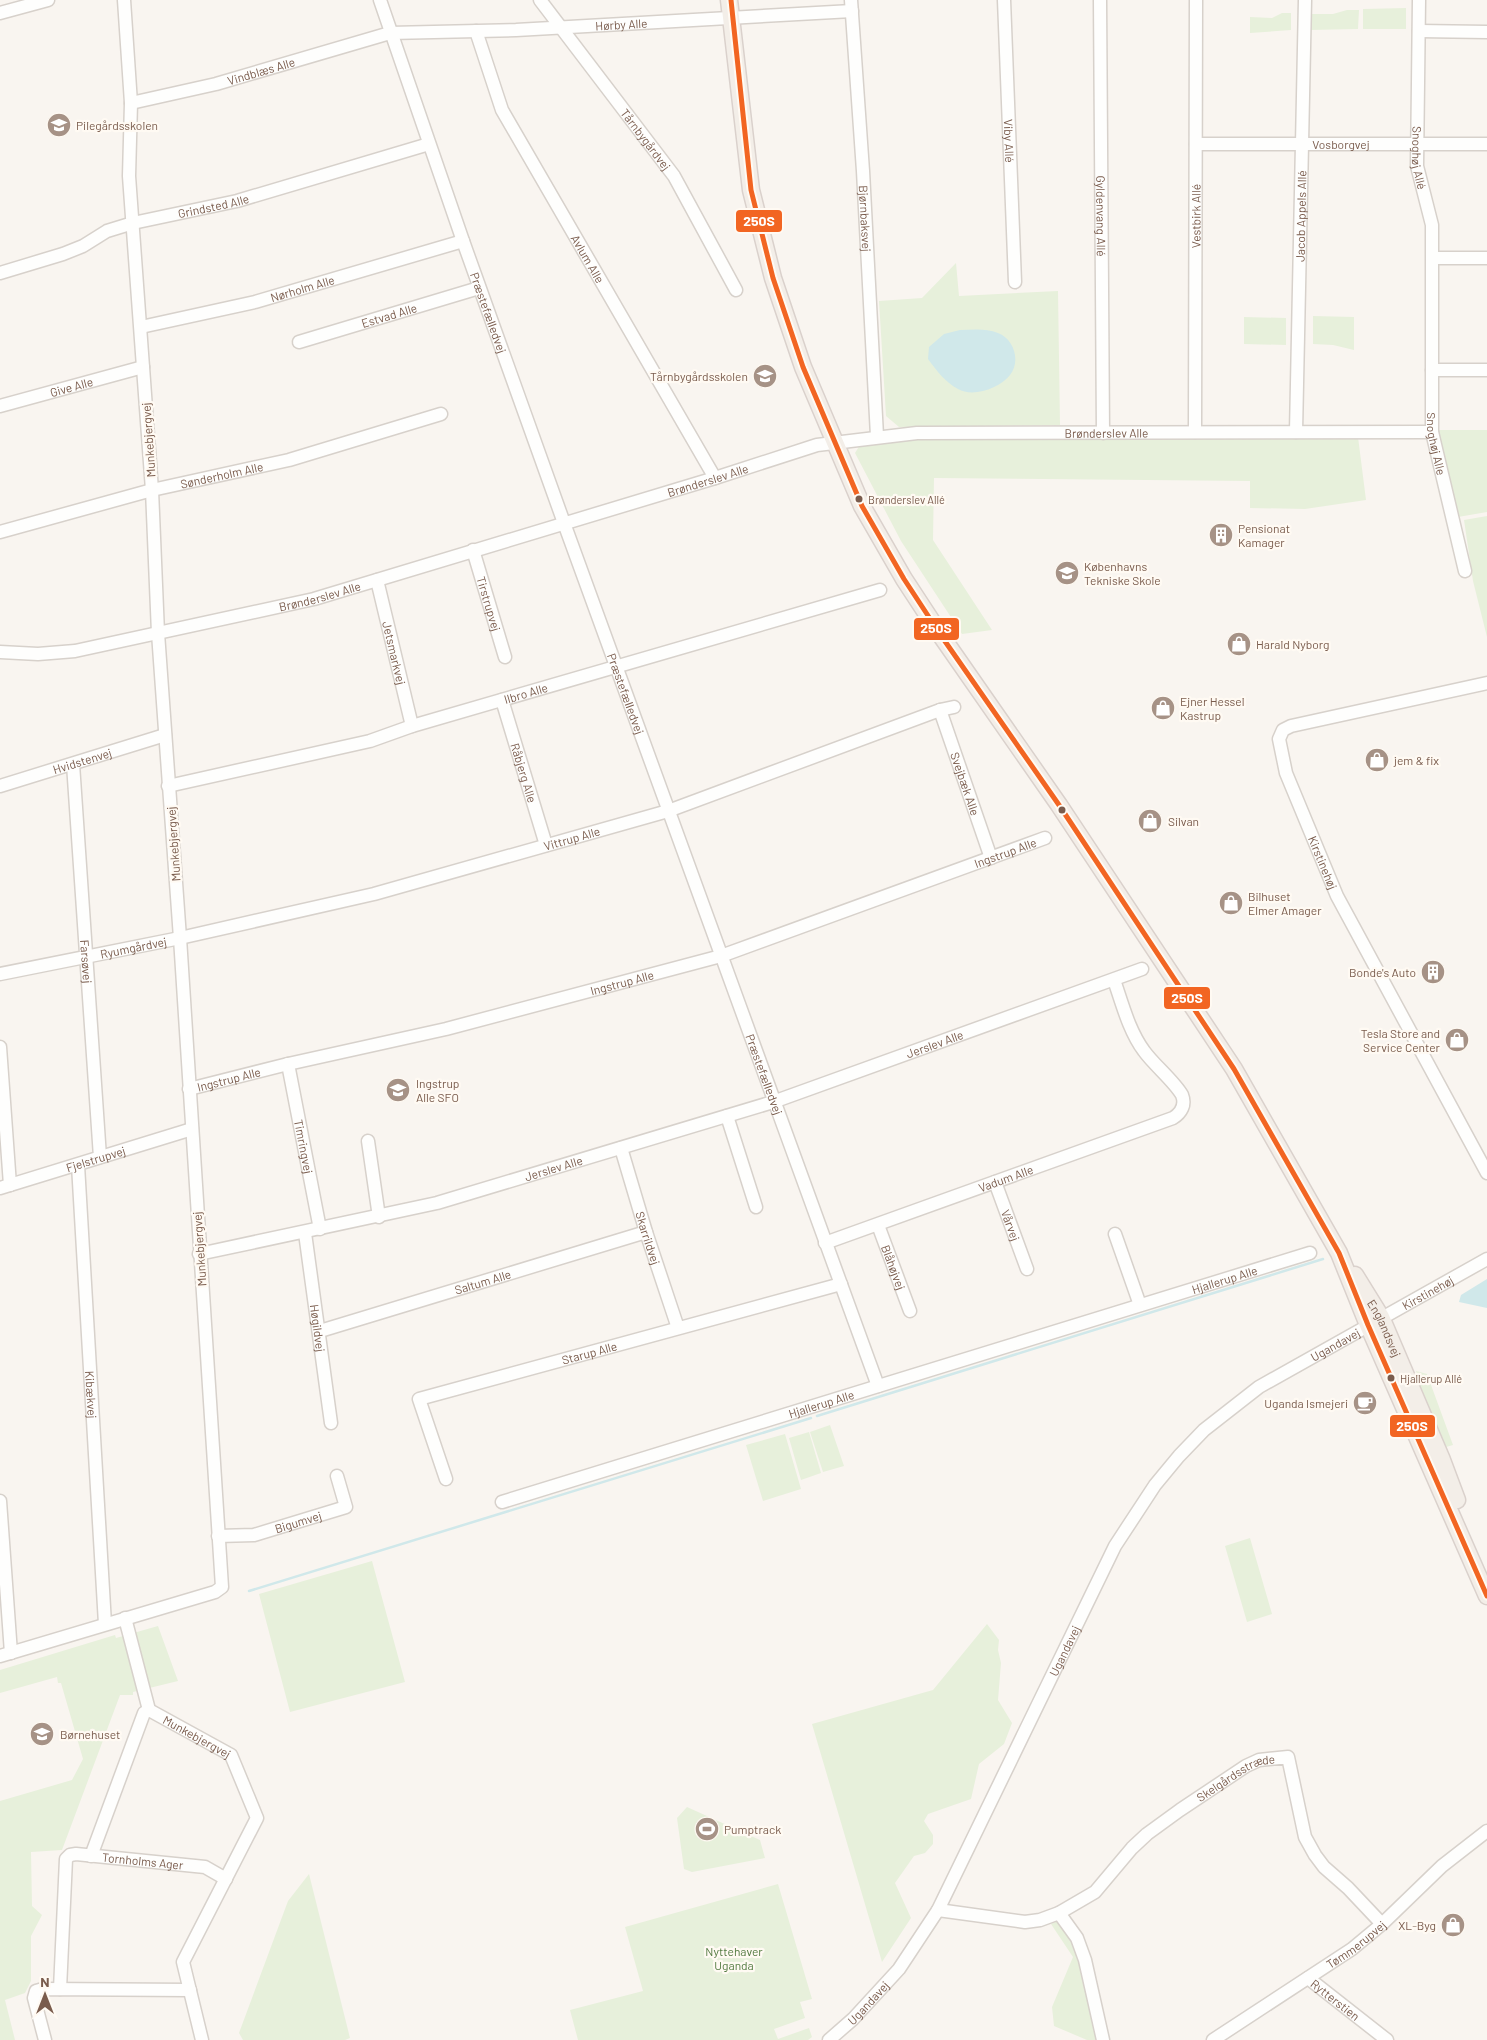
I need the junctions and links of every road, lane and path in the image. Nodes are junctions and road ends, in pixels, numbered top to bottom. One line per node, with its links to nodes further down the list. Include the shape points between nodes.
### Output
1 (48, 0): 12 (street)
2 (124, 0): 19 (street, Munkebjergvej)
3 (380, 0): 18 (street, Præstefælledvej)
4 (540, 0): 14 (street, Tårnbygårdvej)
5 (730, 0): 13 (main road, Englandsvej)
6 (1004, 0): 30 (street, Viby Allé)
7 (1100, 0): 41 (street, Gyldenvang Allé)
8 (1196, 0): 21 (street, Vestbirk Allé)
9 (1305, 0): 22 (street, Jacob Appels Allé)
10 (1419, 0): 16 (street, Snoghøj Allé)
11 (852, 5): 13 (street, Hørby Alle); 45 (street, Bjørnbaksvej)
12 (0, 13)
13 (732, 17): 14 (street, Hørby Alle); 46 (main road, Englandsvej, via 751,190 773,278 802,367)
14 (562, 28): 15 (street, Hørby Alle); 32 (street, Tårnbygårdvej, via 674,176)
15 (476, 32): 18 (street, Hørby Alle); 47 (street, Avlum Alle, via 502,110)
16 (1419, 32): 17 (street); 23 (street, Snoghøj Allé)
17 (1487, 32)
18 (390, 33): 19 (street, Vindblæs Alle, via 216,84); 20 (street, Præstefælledvej)
19 (130, 103): 25 (street, Munkebjergvej, via 129,176)
20 (429, 144): 25 (street, Grindsted Alle, via 237,201); 26 (street, Præstefælledvej)
21 (1196, 144): 22 (street, Vosborgvej); 42 (street, Vestbirk Allé)
22 (1302, 144): 23 (street, Vosborgvej); 43 (street, Jacob Appels Allé)
23 (1418, 144): 24 (street, Vosborgvej); 27 (street, Snoghøj Allé, via 1417,166 1432,225)
24 (1487, 144)
25 (133, 224): 29 (street, Grindsted Alle, via 107,231 63,254); 34 (street, Munkebjergvej)
26 (463, 241): 31 (street, Præstefælledvej); 34 (street, Nørholm Alle, via 255,302)
27 (1433, 258): 28 (street); 33 (street, Snoghøj Allé)
28 (1487, 258)
29 (0, 274)
30 (1015, 282)
31 (480, 288): 35 (street, Estvad Alle); 49 (street, Præstefælledvej)
32 (736, 290)
33 (1432, 314): 37 (street, Snoghøj Alle)
34 (141, 327): 36 (street, Munkebjergvej)
35 (299, 342)
36 (143, 367): 39 (street, Give Alle); 48 (street, Munkebjergvej)
37 (1432, 370): 38 (street); 44 (street, Snoghøj Alle)
38 (1487, 370)
39 (0, 406)
40 (441, 414): 48 (street, Sønderholm Alle, via 289,460)
41 (1103, 432): 42 (street, Brønderslev Alle); 45 (street, Brønderslev Alle)
42 (1195, 432): 43 (street, Brønderslev Alle)
43 (1296, 432): 44 (street, Brønderslev Alle)
44 (1432, 432): 52 (street, Snoghøj Alle)
45 (877, 436): 46 (street, Brønderslev Alle)
46 (835, 442): 47 (street, Brønderslev Alle); 106 (main road, Englandsvej, via 862,506 904,579 1234,1069)
47 (715, 478): 49 (street, Brønderslev Alle)
48 (152, 490): 50 (street, Sønderholm Alle); 55 (street, Munkebjergvej)
49 (564, 523): 51 (street, Brønderslev Alle); 58 (street, Præstefælledvej)
50 (0, 532)
51 (473, 550): 53 (street, Brønderslev Alle); 57 (street, Tirstrupvej)
52 (1464, 571)
53 (377, 580): 55 (street, Brønderslev Alle, via 314,599); 63 (street, Jetsmarkvej)
54 (880, 590): 58 (street, Ilbro Alle)
55 (158, 633): 56 (street, Brønderslev Alle, via 75,651 38,654); 64 (street, Munkebjergvej)
56 (0, 652)
57 (505, 657)
58 (617, 667): 60 (street, Ilbro Alle); 68 (street, Præstefælledvej)
59 (1487, 683): 88 (street, Kirstinehøj, via 1291,726 1283,730 1279,739 1286,773 1337,896)
60 (502, 700): 63 (street, Ilbro Alle); 70 (street, Råbjerg Alle)
61 (954, 707): 62 (street, Vittrup Alle)
62 (940, 710): 68 (street, Vittrup Alle); 71 (street, Svejbæk Alle)
63 (412, 726): 67 (street, Ilbro Alle, via 370,741)
64 (165, 735): 65 (street, Hvidstenvej); 67 (street, Munkebjergvej)
65 (73, 764): 66 (street, Hvidstenvej); 74 (street, Farsøvej)
66 (0, 786)
67 (168, 786): 72 (street, Munkebjergvej)
68 (668, 811): 70 (street, Vittrup Alle); 73 (street, Præstefælledvej)
69 (1045, 838): 71 (street, Ingstrup Alle)
70 (546, 845): 72 (street, Vittrup Alle, via 374,894)
71 (991, 858): 73 (street, Ingstrup Alle)
72 (180, 938): 74 (street, Ryumgårdvej); 80 (street, Munkebjergvej)
73 (720, 956): 79 (street, Ingstrup Alle, via 455,1027); 81 (street, Præstefælledvej)
74 (86, 957): 76 (street, Ryumgårdvej); 86 (street, Farsøvej)
75 (1142, 970): 77 (street, Jerslev Alle)
76 (0, 974)
77 (1114, 980): 81 (street, Jerslev Alle); 89 (street, Vadum Alle, via 1131,1028 1143,1050 1182,1094 1183,1107 1179,1114)
78 (0, 1047): 90 (street)
79 (288, 1064): 80 (street, Ingstrup Alle); 94 (street, Timringvej)
80 (189, 1089): 83 (street, Munkebjergvej)
81 (773, 1102): 82 (street, Jerslev Alle); 98 (street, Præstefælledvej)
82 (727, 1116): 85 (street, Jerslev Alle); 91 (street)
83 (192, 1129): 86 (street, Fjelstrupvej); 100 (street, Munkebjergvej)
84 (368, 1141): 92 (street)
85 (621, 1148): 92 (street, Jerslev Alle); 95 (street, Skarrildvej)
86 (100, 1157): 87 (street, Fjelstrupvej)
87 (78, 1165): 90 (street, Fjelstrupvej); 119 (street, Kibækvej)
88 (1487, 1173)
89 (995, 1182): 93 (street, Vadum Alle); 102 (street, Vårvej)
90 (5, 1186)
91 (756, 1207)
92 (379, 1217): 94 (street, Jerslev Alle)
93 (878, 1225): 98 (street, Vadum Alle); 105 (street, Blåhøjvej)
94 (320, 1229): 96 (street, Jerslev Alle)
95 (646, 1232): 107 (street, Skarrildvej); 108 (street, Saltum Alle)
96 (305, 1233): 100 (street, Jerslev Alle); 108 (street, Høgildvej)
97 (1115, 1234): 104 (street)
98 (826, 1244): 103 (street, Præstefælledvej)
99 (1310, 1253): 104 (street, Hjallerup Alle)
100 (199, 1254): 115 (street, Munkebjergvej)
101 (1487, 1259): 106 (street, Kirstinehøj)
102 (1027, 1268)
103 (841, 1284): 107 (street, Starup Alle); 109 (street, Præstefælledvej)
104 (1140, 1305): 109 (street, Hjallerup Alle)
105 (910, 1311)
106 (1374, 1321): 116 (main road, Englandsvej, via 1442,1460); 117 (main road, Englandsvej); 125 (street, Ugandavej, via 1259,1387 1230,1408 1178,1456 1155,1485 1115,1546)
107 (678, 1328): 112 (street, Starup Alle, via 419,1399)
108 (320, 1331): 110 (street, Høgildvej)
109 (878, 1386): 114 (street, Hjallerup Alle)
110 (331, 1423)
111 (337, 1476): 115 (street, Bigumvej, via 346,1507 254,1535)
112 (446, 1479)
113 (0, 1501): 120 (street)
114 (502, 1502)
115 (218, 1536): 118 (street, Munkebjergvej, via 222,1587 215,1592)
116 (1487, 1577)
117 (1487, 1596)
118 (125, 1618): 119 (street, Munkebjergvej); 121 (street, Munkebjergvej)
119 (105, 1624): 120 (street, Munkebjergvej)
120 (5, 1655)
121 (149, 1710): 123 (street, Munkebjergvej, via 144,1714); 124 (street, Munkebjergvej, via 231,1755 258,1818)
122 (1487, 1831): 127 (street, Tømmerupvej, via 1442,1866)
123 (91, 1856): 124 (street, Tornholms Ager, via 205,1867); 129 (street, Tornholms Ager, via 76,1854 66,1859)
124 (226, 1879): 130 (street, via 183,1962)
125 (938, 1910): 126 (street, Skelgårdsstræde, via 1025,1922); 133 (street, Ugandavej, via 899,1969)
126 (1059, 1913): 127 (street, Skelgårdsstræde, via 1096,1892 1132,1848 1180,1810 1246,1766 1259,1760 1288,1757 1305,1837 1315,1855); 134 (street, via 1077,1938 1085,1960)
127 (1382, 1924): 128 (street, Tømmerupvej, via 1352,1949)
128 (1308, 1978): 135 (street, Tømmerupvej); 136 (street, Rytterstien)
129 (60, 1989): 130 (street); 131 (street, via 36,1991 34,1998)
130 (190, 1990): 132 (street)
131 (44, 2040)
132 (202, 2040)
133 (829, 2040)
134 (1102, 2040)
135 (1213, 2040)
136 (1386, 2040)

